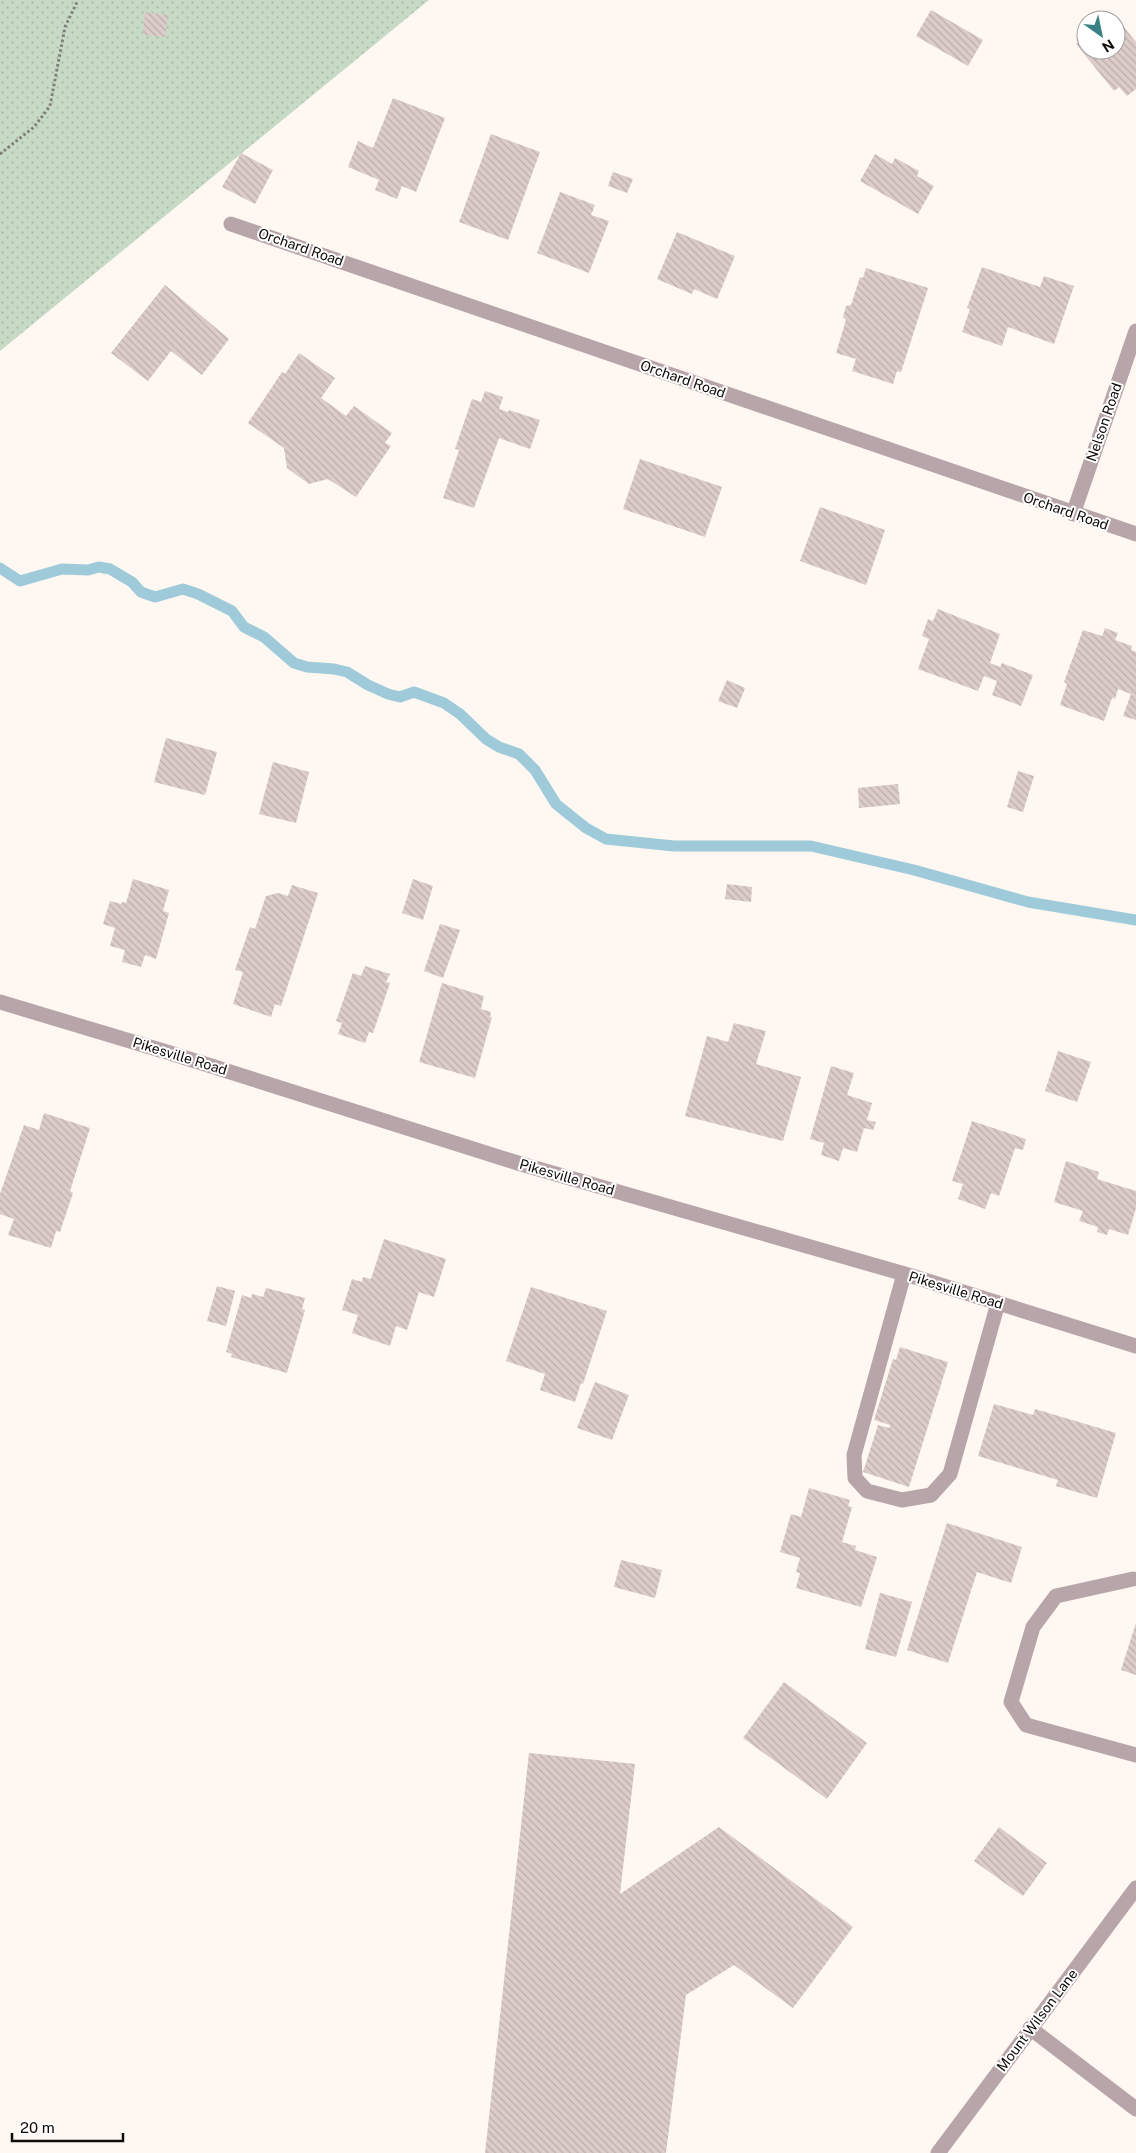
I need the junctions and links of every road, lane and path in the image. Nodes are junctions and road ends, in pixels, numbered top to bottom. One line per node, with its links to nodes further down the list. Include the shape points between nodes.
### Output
1 (78, 0): 2 (path, via 65,27 50,106 34,127)
2 (0, 154)
3 (231, 224): 5 (street, Orchard Road)
4 (1136, 331): 5 (street, Nelson Road)
5 (1073, 514): 6 (street, Orchard Road)
6 (1136, 534)
7 (0, 1002): 8 (street, Pikesville Road, via 521,1164)
8 (904, 1274): 9 (street, Pikesville Road); 9 (street, via 854,1455 855,1478 867,1491 902,1500 931,1495 950,1474)
9 (998, 1303): 10 (street, Pikesville Road)
10 (1136, 1346)
11 (1135, 1576): 12 (street, via 1056,1596 1033,1627 1011,1702 1026,1725)
12 (1136, 1755)
13 (1136, 1888): 14 (street, Mount Wilson Lane)
14 (1030, 2028): 15 (street); 16 (street, Mount Wilson Lane)
15 (1136, 2109)
16 (938, 2153)

